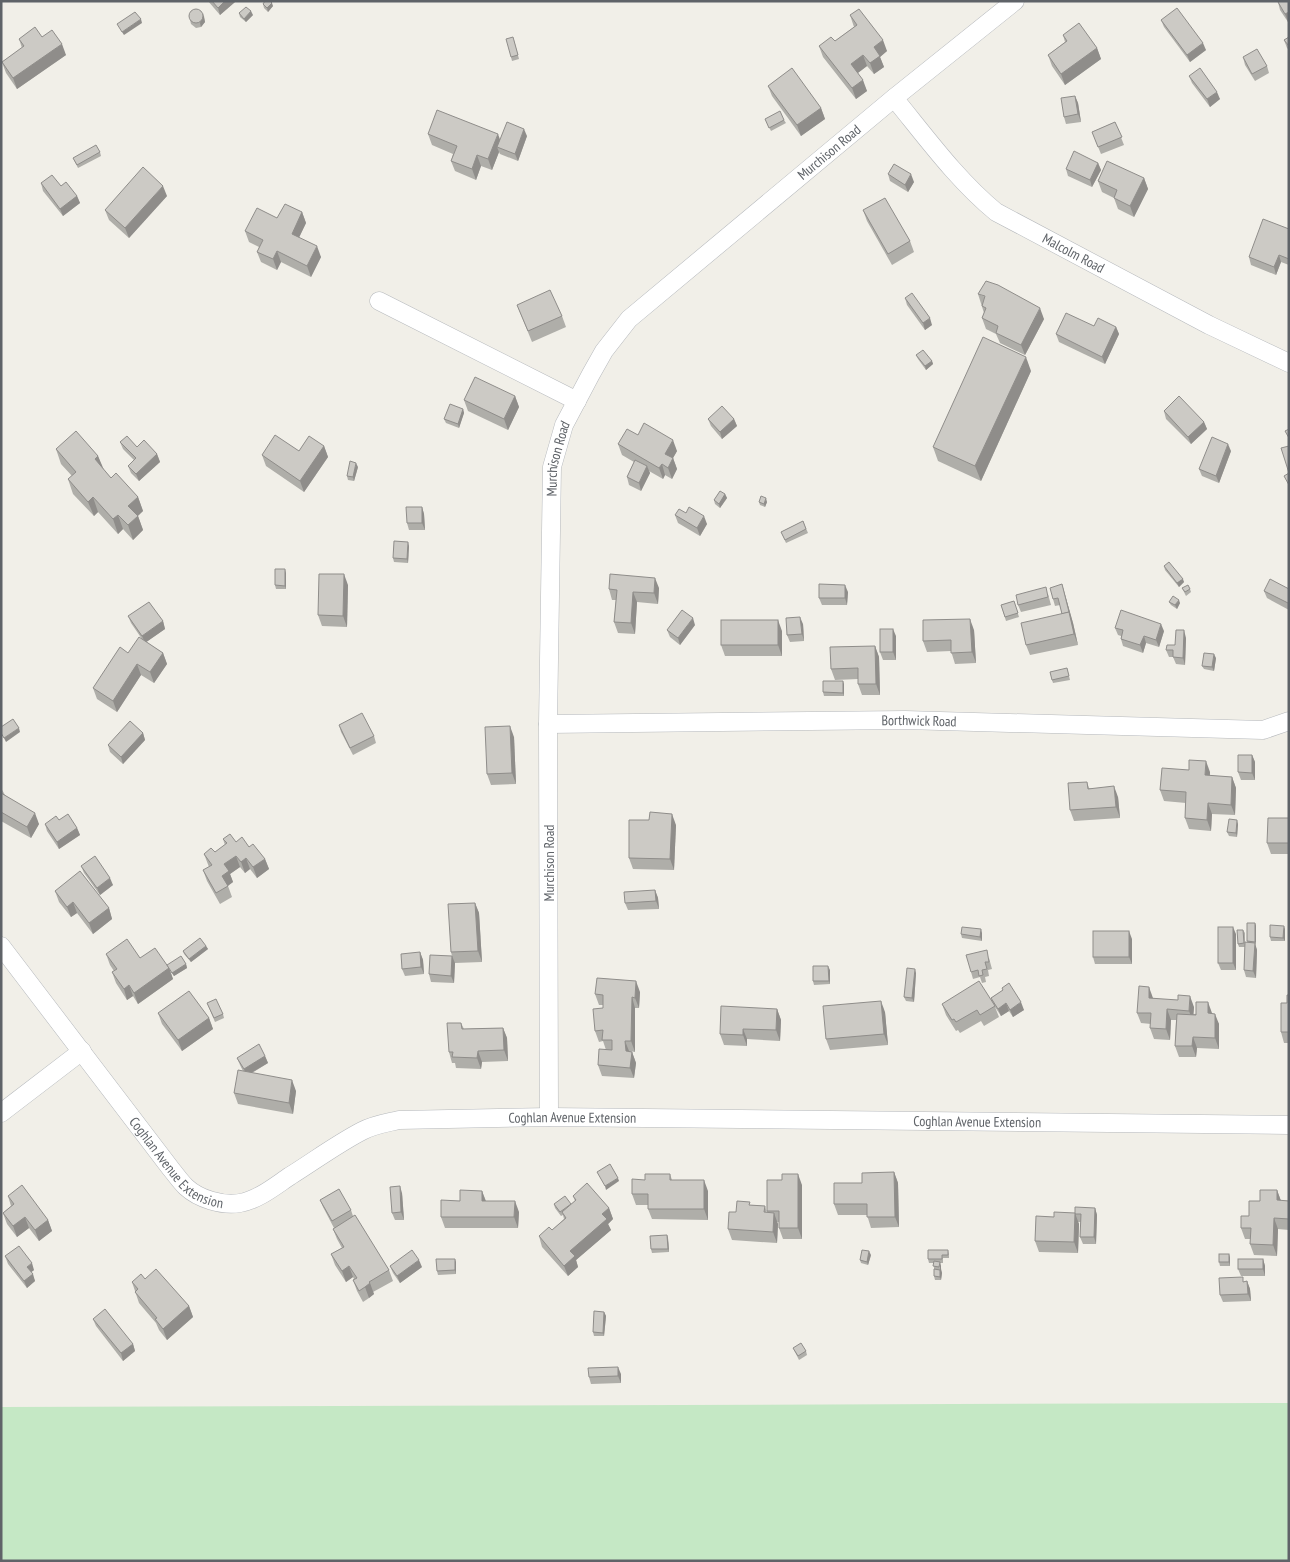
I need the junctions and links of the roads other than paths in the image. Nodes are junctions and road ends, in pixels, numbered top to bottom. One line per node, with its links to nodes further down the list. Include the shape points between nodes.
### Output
1 (1015, 1): 2 (street, Murchison Road)
2 (894, 98): 4 (street, Malcolm Road, via 960,178 996,212); 5 (street, Murchison Road, via 629,319 604,351)
3 (379, 301): 5 (street)
4 (1289, 363)
5 (577, 401): 7 (street, Murchison Road, via 564,425 552,467)
6 (1289, 721): 7 (street, Borthwick Road, via 1263,730 906,720)
7 (548, 724): 11 (street, Murchison Road)
8 (1, 946): 9 (street, Coghlan Avenue Extension)
9 (82, 1051): 10 (street); 11 (street, Coghlan Avenue Extension, via 187,1188 220,1203 239,1203 261,1194 354,1136 380,1124 398,1120)
10 (1, 1113)
11 (550, 1117): 12 (street, Coghlan Avenue Extension)
12 (1289, 1125)

